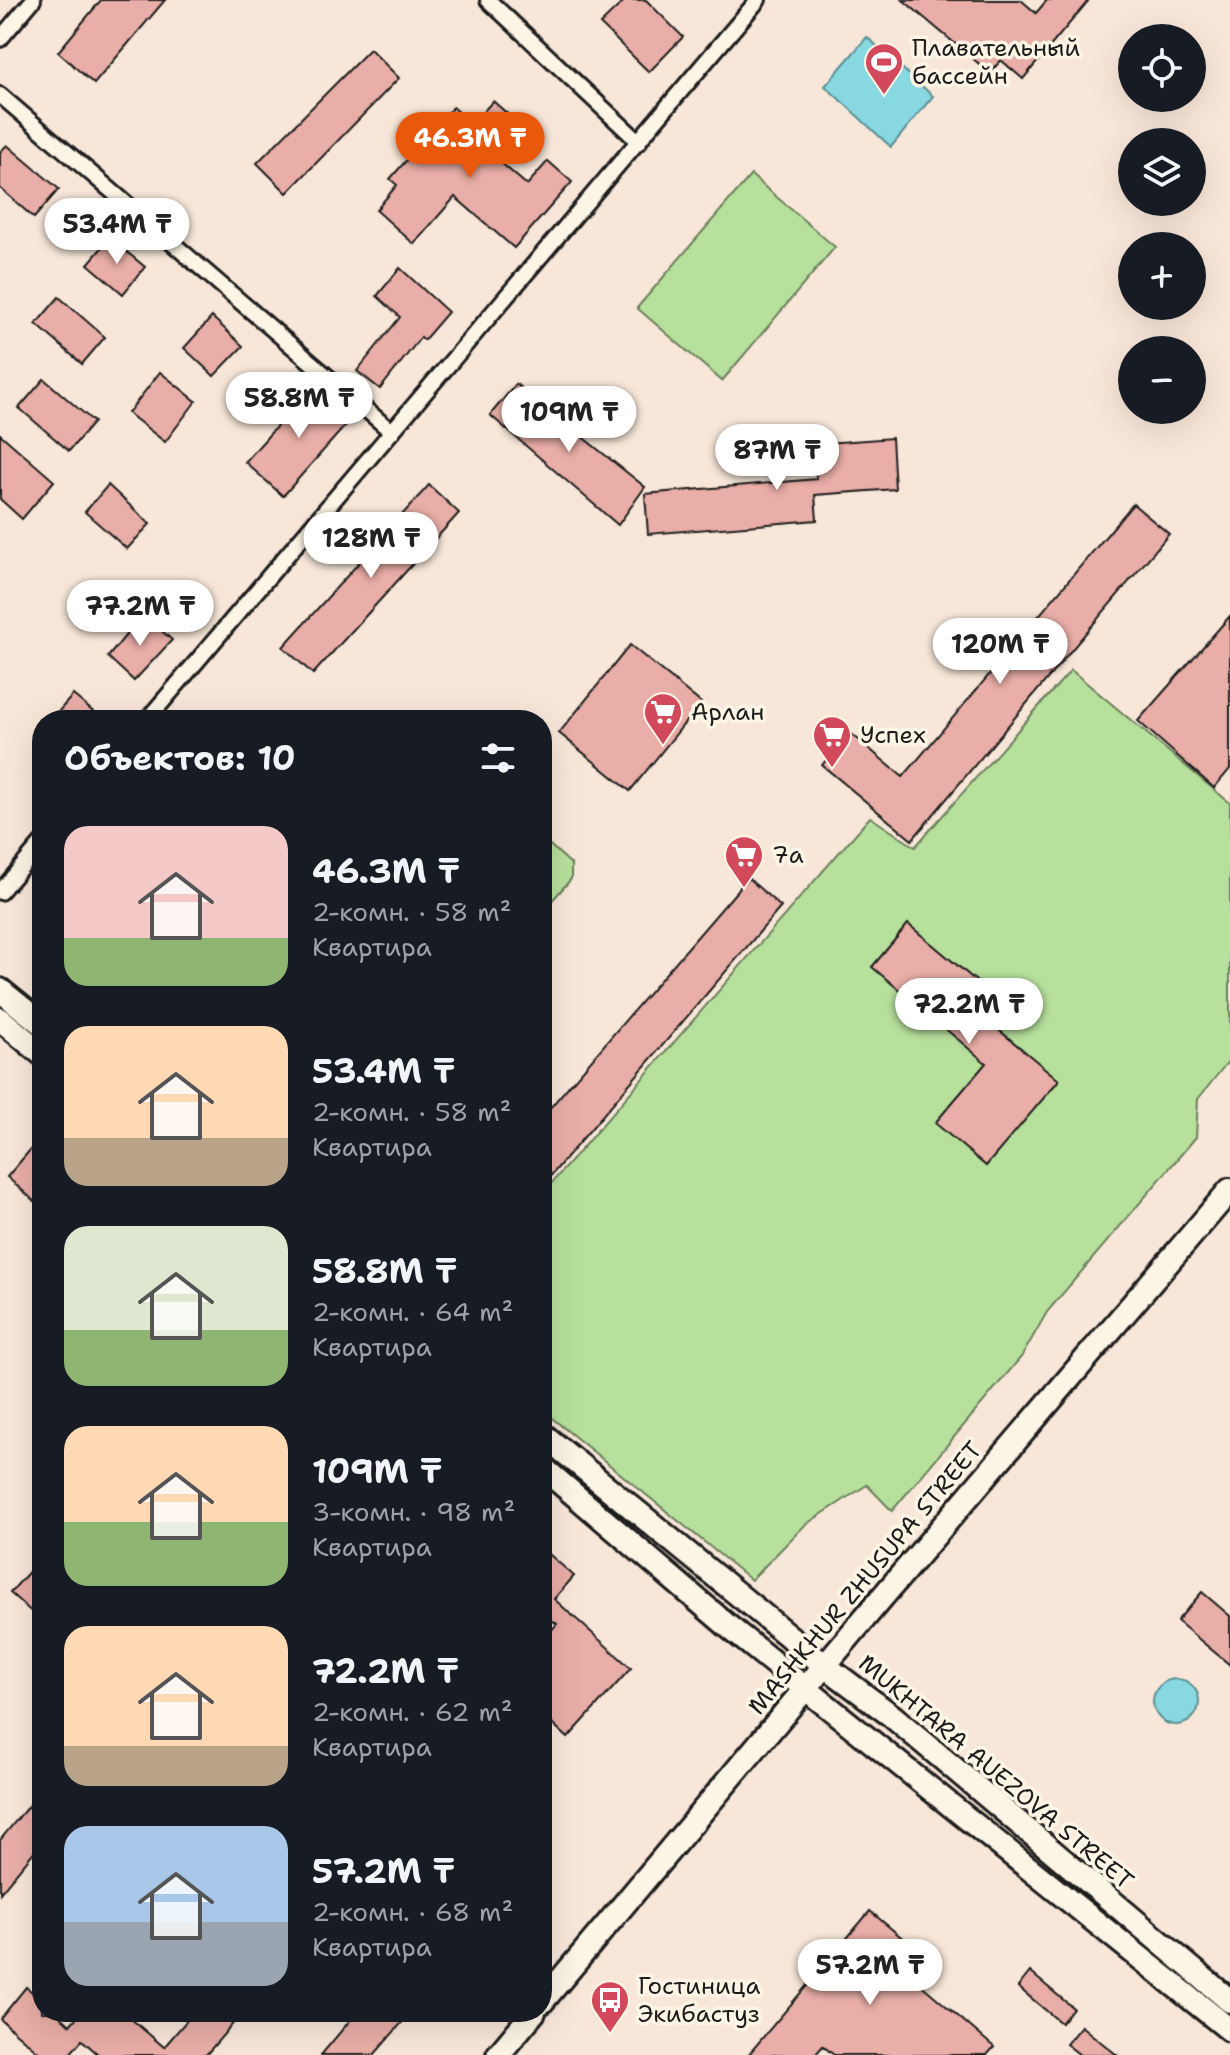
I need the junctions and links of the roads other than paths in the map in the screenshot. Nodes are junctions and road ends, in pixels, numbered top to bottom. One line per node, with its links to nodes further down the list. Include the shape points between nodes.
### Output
1 (33, 0): 4 (street)
2 (488, 0): 6 (street)
3 (758, 0): 6 (street)
4 (0, 39)
5 (0, 95): 7 (street)
6 (639, 142): 7 (street)
7 (392, 432): 8 (street)
8 (156, 710)
9 (32, 855): 10 (street)
10 (0, 892)
11 (0, 990): 12 (main road)
12 (32, 1016)
13 (0, 1019): 14 (main road)
14 (32, 1046)
15 (1230, 1190): 18 (main road, MASHKHUR ZHUSUPA STREET)
16 (552, 1442): 18 (main road, MUKHTARA AUEZOVA STREET)
17 (552, 1475): 19 (main road, MUKHTARA AUEZOVA STREET)
18 (824, 1665): 19 (main road, MASHKHUR ZHUSUPA STREET); 21 (main road, MUKHTARA AUEZOVA STREET, via 892,1716)
19 (806, 1689): 20 (main road, MASHKHUR ZHUSUPA STREET); 23 (main road, MUKHTARA AUEZOVA STREET)
20 (552, 1990)
21 (1230, 2001)
22 (526, 2022): 24 (main road)
23 (1230, 2030)
24 (498, 2055)

